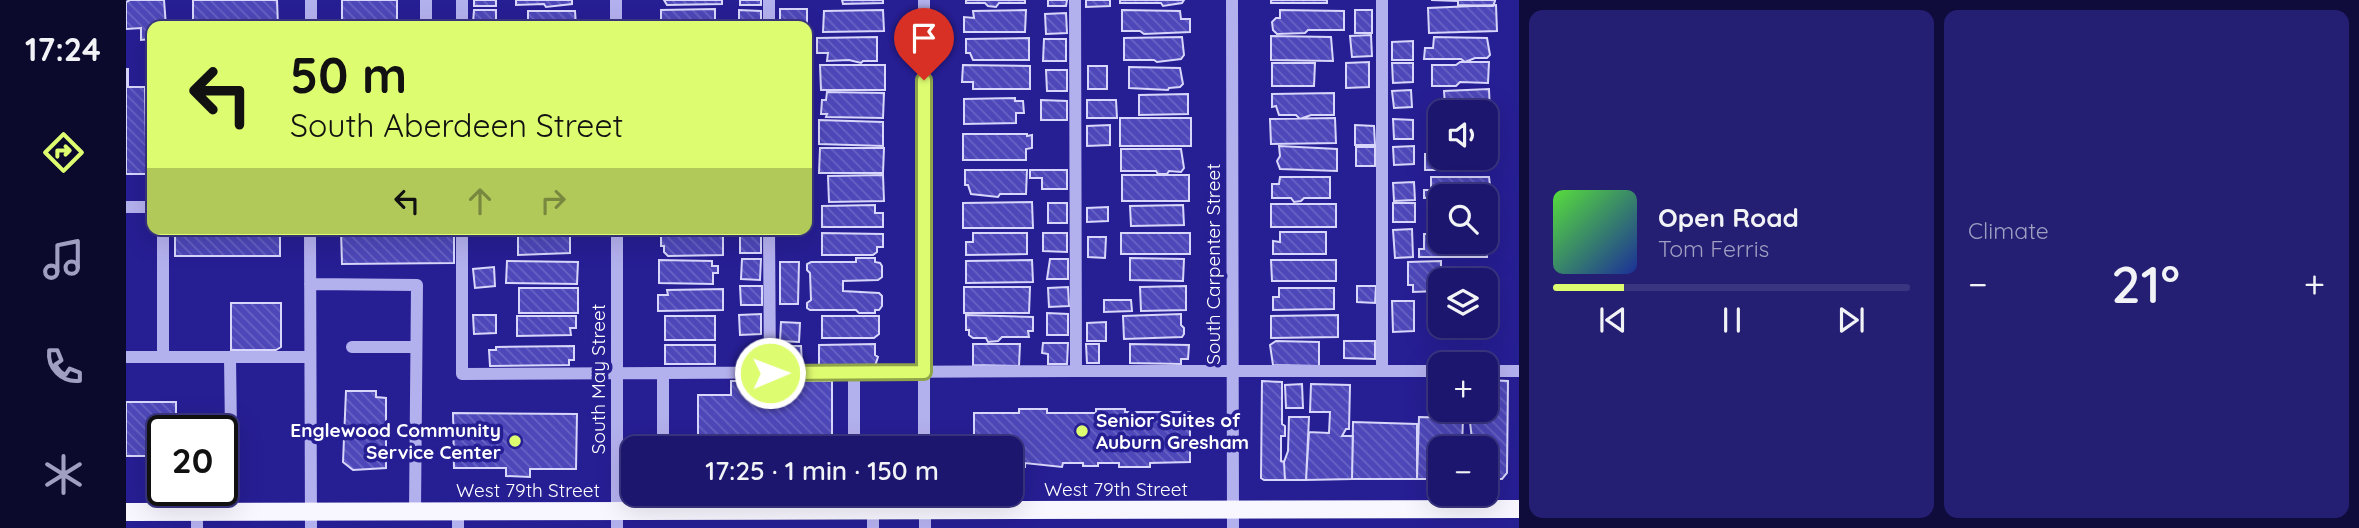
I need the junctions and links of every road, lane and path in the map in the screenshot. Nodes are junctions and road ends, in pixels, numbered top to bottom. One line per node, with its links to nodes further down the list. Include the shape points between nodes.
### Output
1 (311, 0): 10 (street)
2 (426, 0): 11 (street)
3 (462, 0): 12 (street)
4 (616, 0): 13 (street)
5 (769, 0): 14 (street)
6 (924, 0): 36 (street)
7 (1075, 0): 29 (street)
8 (1232, 0): 30 (street, South Carpenter Street)
9 (1382, 0): 31 (street)
10 (311, 21)
11 (425, 21)
12 (462, 21)
13 (616, 21)
14 (769, 21)
15 (126, 207): 16 (street)
16 (147, 207)
17 (163, 235): 26 (street)
18 (310, 235): 22 (street)
19 (462, 235): 38 (street, via 462,374)
20 (617, 235): 38 (street, South May Street)
21 (769, 235): 37 (street)
22 (310, 284): 24 (street, via 417,285); 28 (street)
23 (352, 346): 24 (street)
24 (416, 347): 45 (street)
25 (126, 357): 26 (street)
26 (163, 357): 27 (street)
27 (230, 357): 28 (street); 40 (street)
28 (310, 357): 51 (street)
29 (1076, 371): 30 (street); 36 (street)
30 (1233, 371): 31 (street); 49 (street, South Carpenter Street)
31 (1382, 371): 32 (street)
32 (1428, 371)
33 (1498, 371): 34 (street)
34 (1519, 371)
35 (854, 372): 36 (street); 37 (street); 42 (street)
36 (924, 372): 43 (street)
37 (770, 373): 39 (street)
38 (617, 375): 39 (street); 53 (street, South May Street)
39 (663, 375): 41 (street)
40 (231, 415)
41 (663, 436)
42 (854, 436)
43 (925, 436)
44 (1519, 509): 49 (main road, West 79th Street)
45 (415, 511): 51 (main road, West 79th Street); 52 (main road, West 79th Street)
46 (925, 511): 48 (main road, West 79th Street); 49 (main road, West 79th Street)
47 (126, 512): 50 (main road, West 79th Street)
48 (873, 519): 53 (main road, West 79th Street)
49 (1233, 519)
50 (197, 520): 51 (main road, West 79th Street)
51 (310, 520)
52 (458, 520): 53 (main road, West 79th Street)
53 (617, 520)

